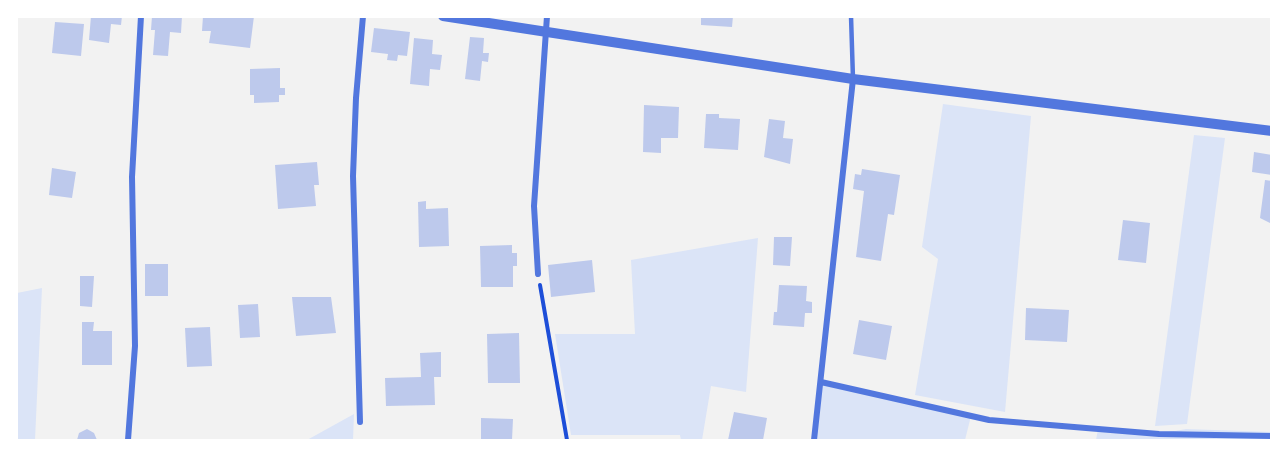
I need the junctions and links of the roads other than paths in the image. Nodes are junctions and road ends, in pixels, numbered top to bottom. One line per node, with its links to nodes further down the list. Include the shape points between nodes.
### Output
1 (141, 16): 13 (street, via 132,177 135,346)
2 (363, 16): 11 (street, via 353,176)
3 (443, 16): 6 (street)
4 (547, 16): 6 (street)
5 (851, 16): 7 (lane)
6 (546, 32): 7 (street); 9 (street, via 534,206)
7 (853, 79): 8 (street); 10 (street)
8 (1272, 131)
9 (538, 274)
10 (821, 381): 12 (street, via 989,420 1159,434); 14 (street)
11 (360, 422)
12 (1272, 436)
13 (128, 441)
14 (813, 441)

